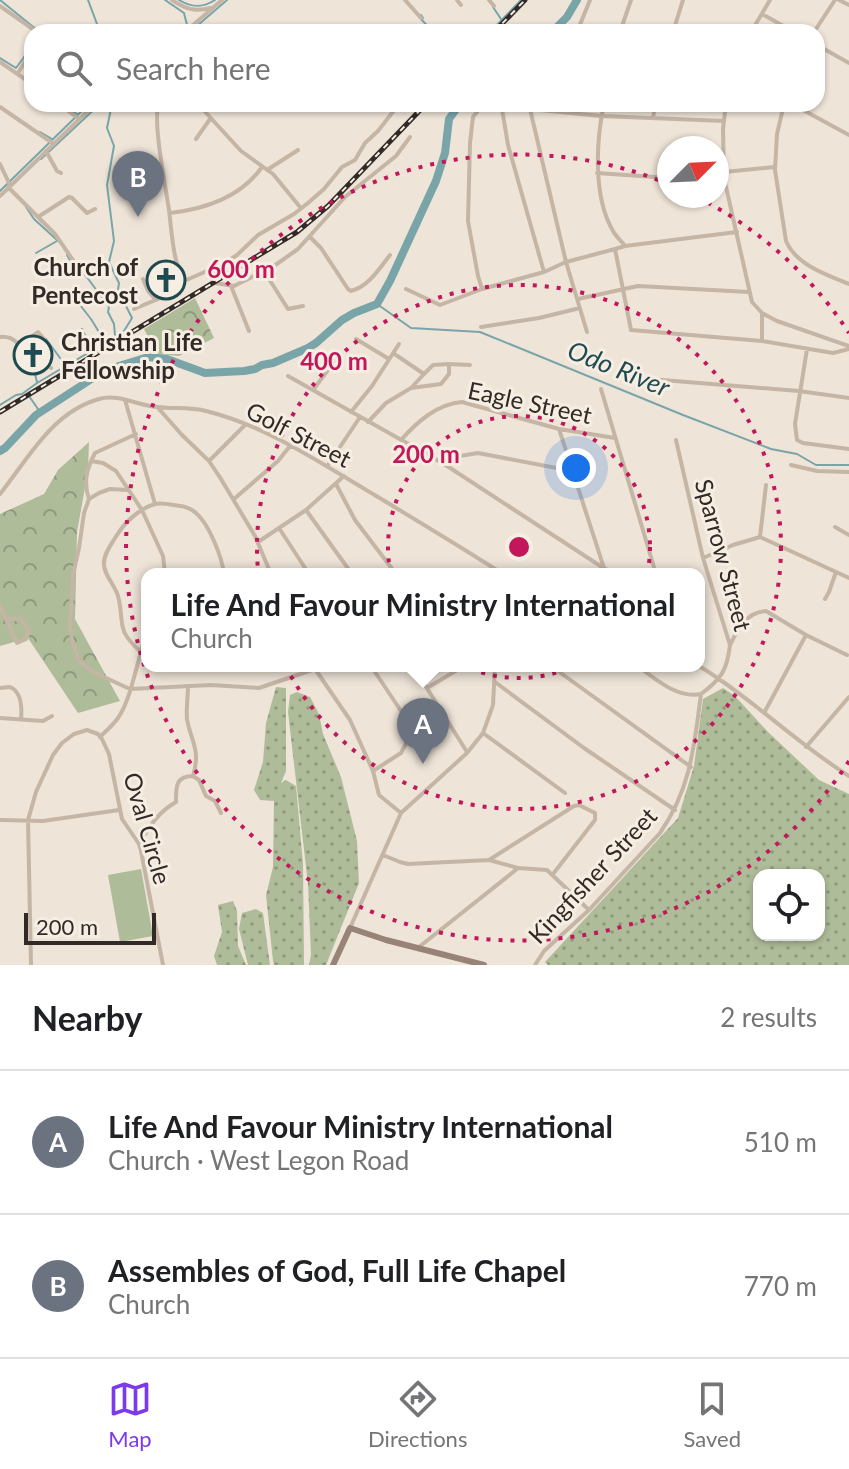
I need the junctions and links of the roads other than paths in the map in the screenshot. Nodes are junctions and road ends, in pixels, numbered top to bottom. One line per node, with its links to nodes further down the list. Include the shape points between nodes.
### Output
1 (172, 0): 16 (street)
2 (222, 0): 15 (street)
3 (405, 0): 18 (street)
4 (457, 0): 11 (street)
5 (489, 0): 14 (street)
6 (590, 0): 22 (street)
7 (631, 0): 23 (street)
8 (683, 0): 24 (street)
9 (770, 0): 17 (street)
10 (837, 0): 12 (street); 27 (street)
11 (461, 5)
12 (849, 5)
13 (0, 6): 19 (street)
14 (494, 6)
15 (213, 7): 16 (street); 21 (street)
16 (185, 9): 20 (street)
17 (762, 14): 25 (street); 26 (street)
18 (421, 18)
19 (26, 24)
20 (192, 24)
21 (195, 24)
22 (580, 24)
23 (623, 24)
24 (676, 24)
25 (756, 24)
26 (780, 24)
27 (820, 24)
28 (825, 50): 31 (street)
29 (0, 62): 32 (street)
30 (24, 63): 32 (street)
31 (849, 63)
32 (18, 73): 33 (street)
33 (24, 78)
34 (0, 107): 58 (street)
35 (70, 112): 51 (street)
36 (86, 112): 51 (street)
37 (157, 112): 73 (street)
38 (204, 112): 52 (street)
39 (393, 112): 71 (street, via 355,160)
40 (476, 112): 91 (street, via 468,221)
41 (502, 112): 84 (street)
42 (531, 112): 80 (street)
43 (565, 112): 49 (street)
44 (602, 112): 49 (street)
45 (654, 112): 50 (street)
46 (725, 112): 53 (street)
47 (782, 112): 62 (street)
48 (807, 112): 54 (street)
49 (601, 116): 50 (street); 66 (street)
50 (653, 118): 53 (street)
51 (79, 119): 58 (street)
52 (210, 119): 57 (street); 63 (street)
53 (724, 121): 55 (street)
54 (849, 135)
55 (724, 136)
56 (410, 137): 76 (street)
57 (196, 139)
58 (54, 144): 60 (street)
59 (298, 150): 63 (street)
60 (46, 151): 65 (street); 68 (street)
61 (0, 164): 68 (street)
62 (775, 167): 64 (street); 87 (street, via 790,250)
63 (265, 168): 71 (street); 73 (street, via 229,196)
64 (729, 172)
65 (61, 173)
66 (597, 173): 67 (street); 77 (street, via 610,226)
67 (657, 177)
68 (9, 186): 69 (street); 74 (street)
69 (0, 196)
70 (729, 199): 75 (street)
71 (300, 208): 82 (street)
72 (95, 209): 74 (street, via 87,213 69,197)
73 (170, 213): 86 (street)
74 (38, 218): 81 (street)
75 (737, 232): 77 (street); 92 (street)
76 (310, 237): 79 (street, via 351,291 370,279); 83 (street)
77 (625, 246): 78 (street)
78 (615, 249): 80 (street); 89 (street)
79 (390, 255)
80 (566, 262): 84 (street); 93 (street)
81 (77, 266)
82 (214, 268): 86 (street); 88 (street, via 215,283)
83 (264, 271): 88 (street); 95 (street, via 288,309)
84 (544, 272): 91 (street)
85 (143, 279): 94 (street)
86 (184, 281): 94 (street, via 182,289)
87 (849, 284)
88 (231, 286): 100 (street)
89 (624, 288): 92 (street); 93 (street); 105 (street, via 631,330)
90 (406, 289): 91 (street, via 438,305)
91 (482, 289)
92 (749, 292): 98 (street)
93 (578, 299): 96 (street)
94 (156, 300): 97 (street)
95 (303, 306)
96 (580, 308): 99 (street); 101 (street)
97 (134, 309)
98 (762, 313): 105 (street); 108 (street)
99 (481, 327)
100 (249, 331)
101 (587, 332)
102 (0, 337): 107 (street)
103 (44, 339): 107 (street, via 38,332)
104 (356, 339): 112 (street)
105 (762, 341): 109 (street)
106 (399, 344): 110 (street)
107 (20, 345): 115 (street, via 32,366)
108 (849, 348): 109 (street, via 833,353)
109 (807, 349): 122 (street)
110 (393, 353): 112 (street); 116 (street)
111 (340, 354): 121 (street)
112 (389, 359): 126 (street)
113 (449, 364): 114 (street); 116 (street, via 433,365); 119 (street, via 441,384)
114 (470, 365)
115 (51, 368)
116 (424, 374): 119 (street)
117 (288, 376): 121 (street)
118 (650, 379): 122 (street)
119 (411, 388): 128 (street)
120 (601, 389): 132 (street)
121 (313, 390): 126 (street)
122 (799, 391): 123 (street); 136 (street, via 797,440)
123 (849, 398)
124 (125, 400): 125 (street, Golf Street); 131 (street); 148 (street, Golf Street, via 100,398 70,413 51,428)
125 (158, 408): 129 (street, Golf Street, via 193,408); 138 (street)
126 (351, 412): 127 (street)
127 (360, 417): 128 (street); 141 (street)
128 (368, 422): 133 (street)
129 (245, 425): 135 (street, Golf Street); 138 (street)
130 (559, 429): 132 (street, Eagle Street); 133 (street, Eagle Street, via 462,402 417,422); 142 (street)
131 (136, 434): 137 (street, via 98,450); 151 (street)
132 (615, 438): 169 (street)
133 (401, 440): 139 (street)
134 (676, 440): 159 (street, Sparrow Street)
135 (291, 445): 141 (street, Golf Street); 150 (street)
136 (849, 449)
137 (91, 461): 147 (street, via 111,467); 149 (street)
138 (209, 461): 150 (street)
139 (444, 464): 142 (street, via 478,453); 167 (street)
140 (791, 465): 143 (street)
141 (328, 466): 144 (street, Golf Street)
142 (572, 471): 168 (street)
143 (849, 472)
144 (344, 476): 145 (street); 166 (street, Golf Street)
145 (336, 484): 153 (street); 165 (street)
146 (766, 485): 157 (street)
147 (128, 490): 149 (street, via 110,489); 152 (street)
148 (0, 494)
149 (89, 499): 194 (street, via 73,575 72,640 86,668)
150 (234, 499): 158 (street)
151 (155, 504): 152 (street); 161 (street, via 197,513)
152 (142, 510): 160 (street); 178 (street, via 119,531 103,563 118,596 124,634)
153 (306, 510): 155 (street); 164 (street)
154 (835, 527): 156 (street)
155 (279, 528): 158 (street); 163 (street)
156 (849, 535)
157 (760, 537): 159 (street); 170 (street)
158 (258, 542): 162 (street)
159 (703, 558): 176 (street, Sparrow Street)
160 (164, 568)
161 (223, 568)
162 (269, 568)
163 (305, 568)
164 (348, 568)
165 (391, 568)
166 (489, 568)
167 (603, 568)
168 (605, 568)
169 (654, 568)
170 (836, 572): 171 (street); 172 (street)
171 (849, 578)
172 (825, 599)
173 (0, 606): 174 (street)
174 (6, 619): 174 (street, via 17,643 26,639 29,631 21,619)
175 (806, 635): 176 (street, via 761,611 742,622); 179 (street); 197 (street)
176 (730, 645): 189 (street, Sparrow Street)
177 (141, 648): 178 (street)
178 (140, 651): 194 (street)
179 (847, 655)
180 (705, 669): 189 (street)
181 (303, 672): 191 (street, via 259,688)
182 (317, 672): 206 (street, via 350,720)
183 (375, 672): 206 (street, via 412,732 401,753)
184 (417, 672): 193 (street)
185 (450, 672): 193 (street)
186 (495, 672): 190 (street)
187 (559, 672): 205 (street)
188 (646, 672): 195 (street, via 687,695)
189 (720, 678): 195 (street); 197 (street)
190 (495, 682): 201 (street); 211 (street)
191 (188, 686): 194 (street); 207 (street, via 187,715 197,760)
192 (0, 688): 200 (street, via 16,690)
193 (427, 688): 204 (street)
194 (130, 689): 202 (street, via 118,718)
195 (701, 694): 205 (street, Kingfisher Street)
196 (849, 697): 203 (street)
197 (764, 713): 203 (street)
198 (52, 716): 200 (street, via 43,721)
199 (0, 718): 200 (street)
200 (21, 719)
201 (483, 733): 204 (street); 209 (street)
202 (100, 737): 210 (street, Oval Circle, via 109,754); 215 (street, via 79,731 62,743 44,772)
203 (806, 747): 208 (street)
204 (467, 753): 213 (street)
205 (691, 767): 211 (street, Kingfisher Street)
206 (373, 771): 213 (street, via 379,795)
207 (193, 776): 212 (street); 216 (street, via 178,781 176,802 162,810)
208 (849, 776)
209 (565, 793)
210 (119, 810): 215 (street); 216 (street, Oval Circle)
211 (675, 810): 221 (street, Kingfisher Street)
212 (221, 813)
213 (401, 813): 217 (street)
214 (0, 820): 215 (street)
215 (28, 820): 224 (street)
216 (139, 844): 225 (street, Oval Circle)
217 (383, 855): 218 (street, via 408,864); 222 (street)
218 (489, 860): 219 (street); 220 (street, via 574,806 595,813)
219 (518, 868): 220 (street); 223 (street)
220 (553, 874): 221 (street)
221 (589, 910): 228 (street, Kingfisher Street)
222 (350, 928): 223 (main road); 226 (main road)
223 (419, 947): 227 (main road)
224 (31, 965)
225 (163, 965)
226 (333, 965)
227 (484, 965)
228 (535, 965)

